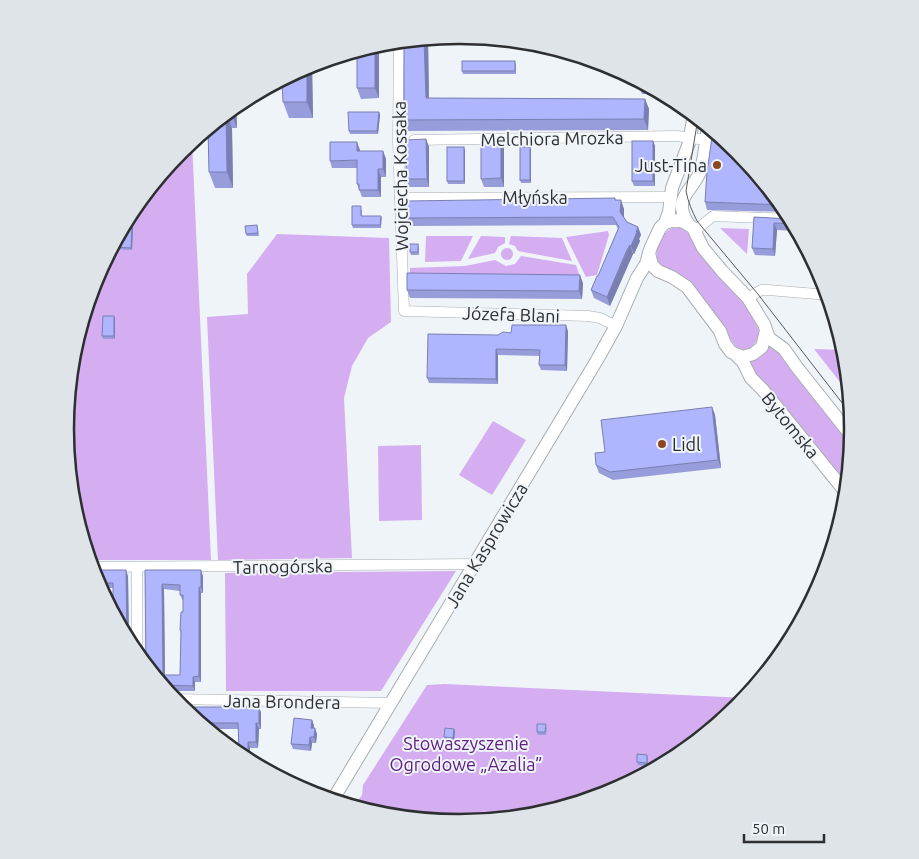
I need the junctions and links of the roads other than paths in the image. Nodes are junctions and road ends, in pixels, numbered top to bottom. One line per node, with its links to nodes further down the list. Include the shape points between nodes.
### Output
1 (398, 49): 6 (street, Wojciecha Kossaka)
2 (693, 122): 4 (street)
3 (707, 133): 5 (street)
4 (690, 138): 5 (street, Melchiora Mrozka); 6 (street, Melchiora Mrozka); 7 (street)
5 (706, 140): 11 (street, via 701,168 682,199 683,212)
6 (398, 141): 8 (street, Wojciecha Kossaka)
7 (670, 197): 8 (street, Młyńska); 10 (street)
8 (400, 198): 17 (street, Wojciecha Kossaka)
9 (782, 219): 11 (street, via 713,216)
10 (665, 223): 11 (street, via 675,220); 12 (street, Jana Kasprowicza, via 657,232)
11 (692, 228): 16 (street, via 703,248)
12 (649, 253): 13 (street, via 654,268); 14 (street, Jana Kasprowicza)
13 (663, 274): 14 (street, via 649,275); 20 (street, Bytomska, via 687,287 720,331 727,348)
14 (634, 286): 18 (street, Jana Kasprowicza)
15 (821, 295): 16 (street, via 761,290)
16 (748, 298): 19 (street)
17 (404, 311): 18 (street, Józefa Blani, via 594,316)
18 (616, 326): 23 (street, Jana Kasprowicza)
19 (766, 330): 20 (street, via 758,351 748,356); 21 (street)
20 (736, 355): 22 (street, Bytomska, via 751,378)
21 (845, 428)
22 (841, 486)
23 (475, 564): 25 (street, Tarnogórska); 28 (street, Jana Kasprowicza)
24 (99, 567): 25 (street, Tarnogórska)
25 (136, 568): 26 (street)
26 (137, 641)
27 (184, 699): 28 (street, Jana Brondera)
28 (391, 703): 29 (street, Jana Kasprowicza)
29 (336, 795)

